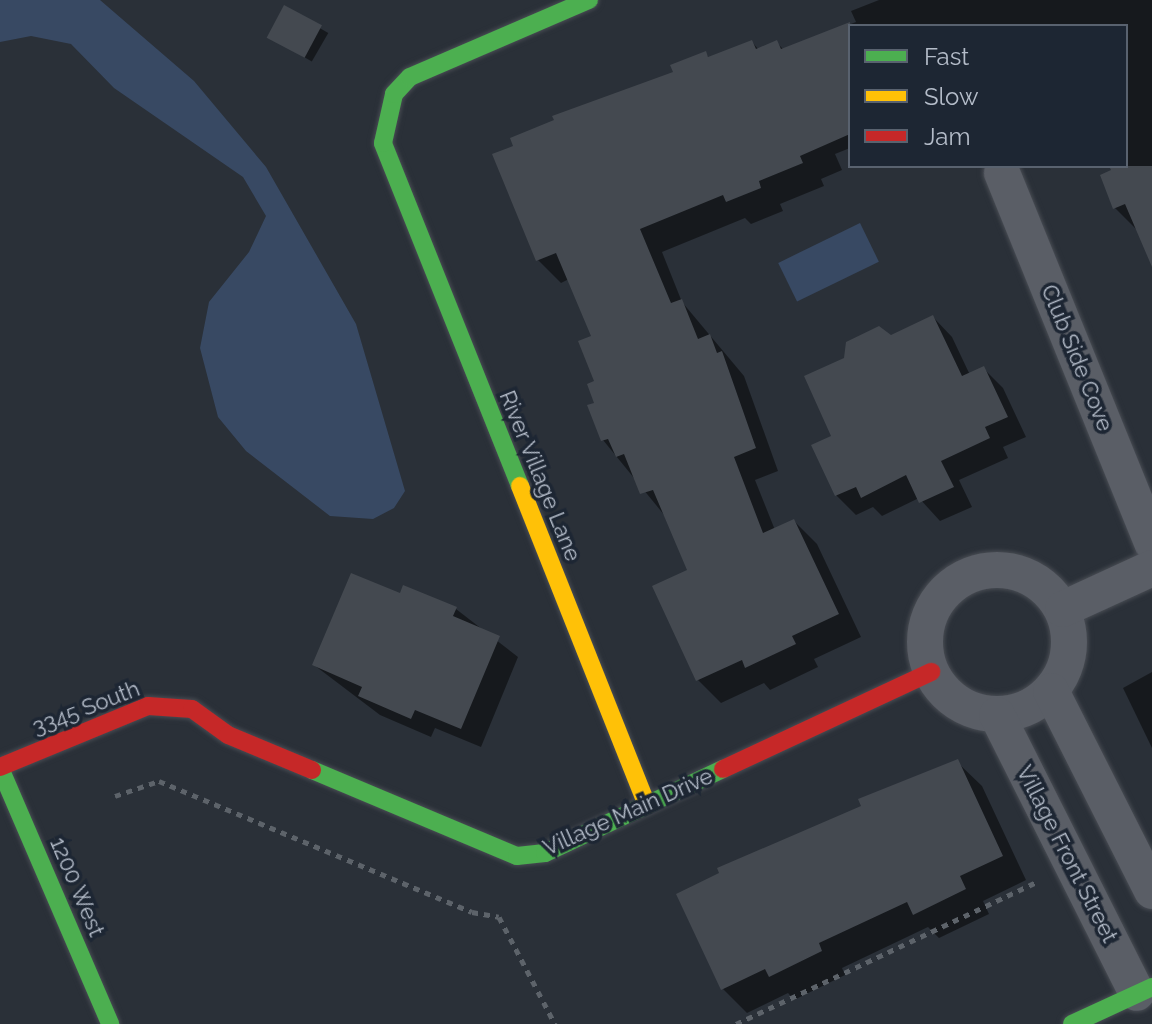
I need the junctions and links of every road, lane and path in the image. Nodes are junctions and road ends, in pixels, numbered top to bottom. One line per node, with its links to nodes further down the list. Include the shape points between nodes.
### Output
1 (589, 0): 12 (street, River Village Lane, via 410,77 394,94 385,120 389,165)
2 (1002, 173): 3 (street, Club Side Cove)
3 (1152, 543)
4 (1152, 568): 5 (street)
5 (1063, 609): 6 (street, via 1048,589 1027,575 1002,569 955,582 937,600 926,623 924,648); 7 (street, via 1070,637 1066,666)
6 (931, 672): 9 (street, via 947,695 970,709); 12 (street, Village Main Drive)
7 (1051, 691): 9 (street, via 1017,712); 14 (street)
8 (192, 709): 10 (street, 3345 South, via 148,706); 12 (street, Village Main Drive, via 228,735 517,856 545,853)
9 (997, 715): 13 (street, Village Front Street)
10 (0, 768): 16 (street, 1200 West)
11 (115, 796): 17 (path, via 159,781 472,912 499,917)
12 (647, 805)
13 (1072, 865): 15 (street, Village Front Street); 18 (path)
14 (1152, 891)
15 (1145, 990): 19 (street)
16 (110, 1024)
17 (555, 1024)
18 (736, 1024)
19 (1072, 1024)

